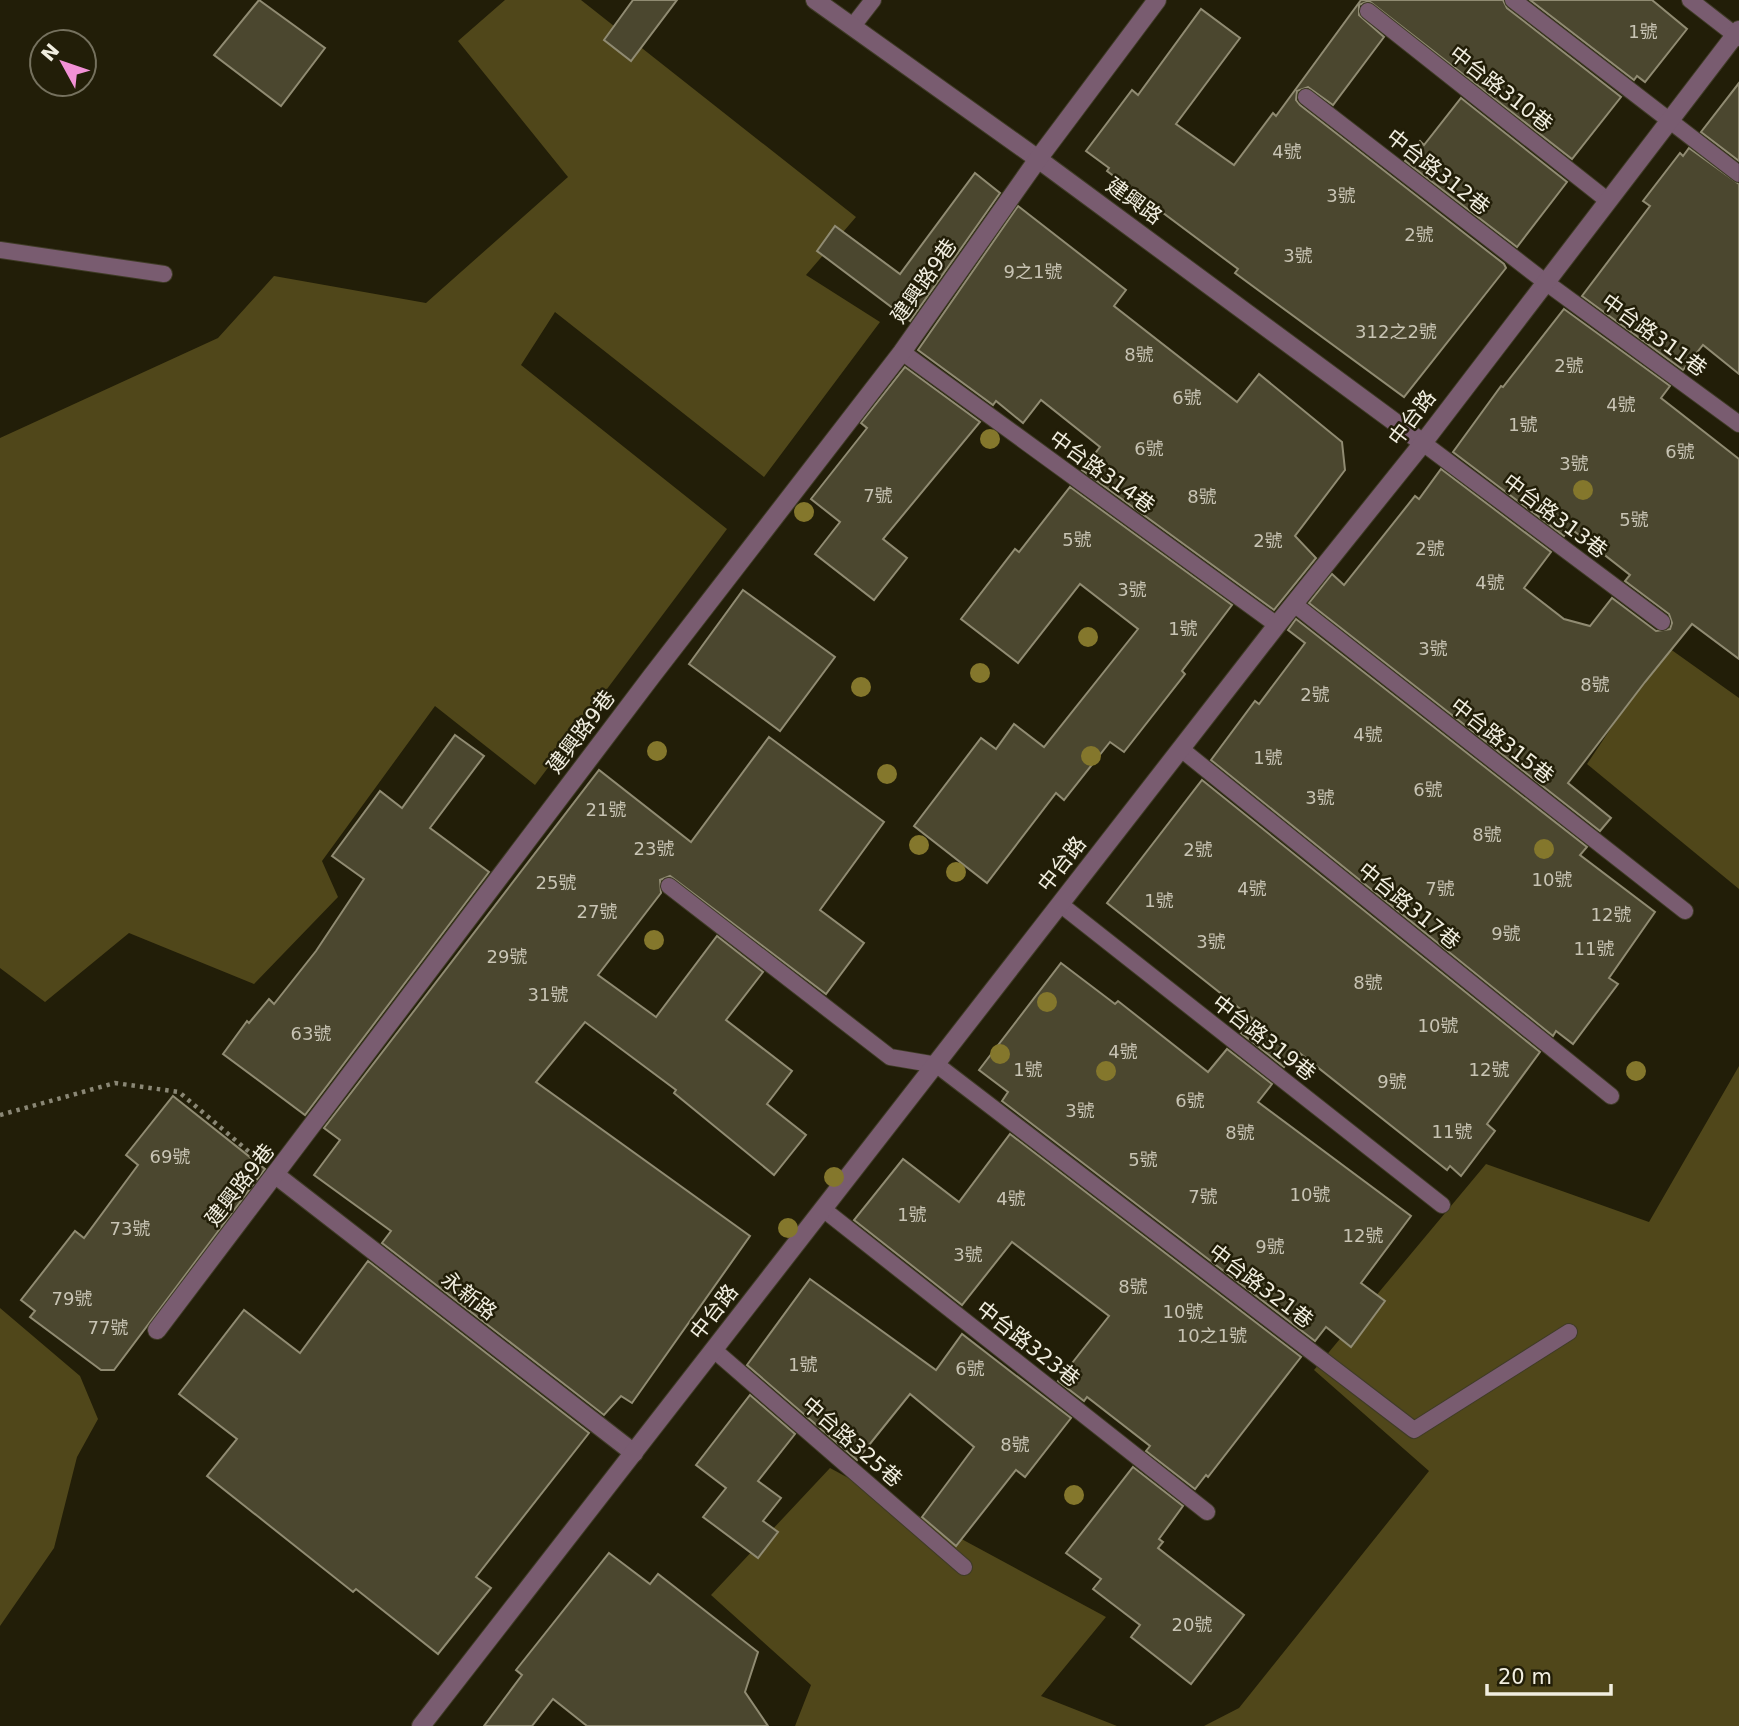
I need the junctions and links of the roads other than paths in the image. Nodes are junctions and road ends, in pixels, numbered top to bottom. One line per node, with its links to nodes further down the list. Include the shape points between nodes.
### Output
1 (815, 0): 7 (street, 建興路)
2 (873, 0): 7 (lane)
3 (1157, 0): 11 (street, 建興路9巷)
4 (1513, 0): 10 (lane)
5 (1690, 0): 8 (lane)
6 (1368, 11): 13 (lane, 中台路310巷)
7 (852, 27): 11 (street, 建興路)
8 (1738, 34): 10 (street, 中台路)
9 (1306, 97): 16 (lane, 中台路312巷)
10 (1668, 121): 12 (lane); 13 (street, 中台路)
11 (1038, 159): 17 (street, 建興路9巷); 19 (street, 建興路)
12 (1739, 174)
13 (1608, 200): 16 (street, 中台路)
14 (0, 250): 15 (lane)
15 (164, 274)
16 (1544, 281): 18 (lane, 中台路311巷); 19 (street, 中台路)
17 (902, 352): 22 (lane, 中台路314巷); 29 (street, 建興路9巷)
18 (1739, 424)
19 (1423, 443): 20 (street, 中台路); 21 (lane, 中台路313巷)
20 (1294, 604): 22 (street, 中台路); 26 (lane, 中台路315巷)
21 (1662, 622)
22 (1277, 625): 23 (street, 中台路)
23 (1181, 749): 25 (street, 中台路); 28 (lane, 中台路317巷)
24 (669, 886): 27 (lane, via 890,1057)
25 (1060, 904): 27 (street, 中台路); 30 (lane, 中台路319巷)
26 (1685, 911)
27 (937, 1065): 31 (street, 中台路); 33 (lane, 中台路321巷, via 1414,1430)
28 (1611, 1096)
29 (277, 1176): 32 (street, 建興路9巷); 35 (street, 永新路)
30 (1442, 1205)
31 (823, 1209): 34 (street, 中台路); 36 (lane, 中台路323巷)
32 (157, 1330)
33 (1569, 1332)
34 (714, 1350): 35 (street, 中台路); 37 (lane, 中台路325巷)
35 (634, 1453): 38 (street, 中台路)
36 (1207, 1512)
37 (964, 1567)
38 (421, 1726)

